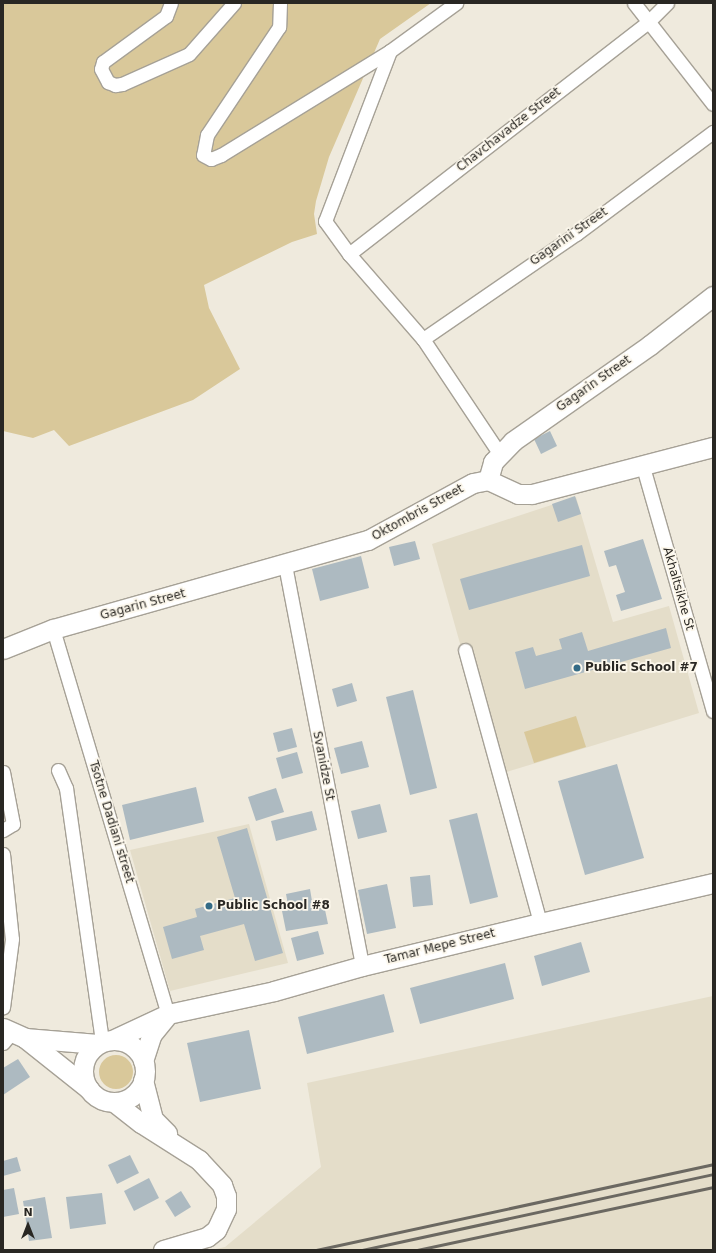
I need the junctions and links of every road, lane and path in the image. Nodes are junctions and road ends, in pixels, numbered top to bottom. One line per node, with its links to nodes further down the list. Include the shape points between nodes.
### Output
1 (171, 3): 2 (street, via 166,16 103,62 101,69 108,82 122,84 189,54)
2 (234, 3)
3 (280, 3): 8 (street, via 279,26 207,135 203,155 211,158 221,155)
4 (456, 3): 8 (street)
5 (634, 3): 7 (street)
6 (667, 3): 7 (street, Chavchavadze Street)
7 (648, 22): 9 (street); 11 (street, Chavchavadze Street)
8 (390, 51): 11 (street, via 325,221)
9 (713, 104)
10 (713, 132): 13 (street, Gagarini Street, via 576,234)
11 (349, 254): 13 (street)
12 (713, 296): 15 (street, Gagarin Street, via 650,345)
13 (423, 339): 15 (street)
14 (713, 447): 16 (street)
15 (499, 453): 17 (street, Gagarin Street)
16 (643, 467): 17 (street, via 525,494); 22 (street, Akhaltsikhe St)
17 (488, 480): 18 (street, Oktombris Street, via 458,489 368,540)
18 (284, 565): 19 (street, Gagarin Street); 29 (street, Svanidze St)
19 (53, 629): 20 (street, Gagarin Street); 31 (street, Tsotne Dadiani street)
20 (3, 649)
21 (465, 650): 28 (street)
22 (713, 711)
23 (58, 770): 33 (street, via 66,788)
24 (3, 772): 25 (street, via 13,824)
25 (3, 830)
26 (3, 854): 30 (street, via 12,939)
27 (713, 884): 28 (street, Tamar Mepe Street)
28 (540, 923): 29 (street, Tamar Mepe Street)
29 (362, 966): 31 (street, Tamar Mepe Street, via 274,991)
30 (3, 1006)
31 (168, 1014): 33 (street, Tamar Mepe Street); 34 (street, via 152,1034)
32 (11, 1036): 33 (street); 36 (street)
33 (104, 1042): 34 (street, via 132,1046); 36 (street, via 90,1051 82,1070)
34 (143, 1061): 35 (street)
35 (143, 1080): 37 (street, via 132,1096); 38 (street, via 153,1119)
36 (89, 1089): 37 (street, via 96,1096)
37 (114, 1102): 38 (street, via 141,1123)
38 (178, 1144): 39 (street, via 200,1160 222,1185 226,1196 226,1209 222,1221 207,1236)
39 (163, 1250)

